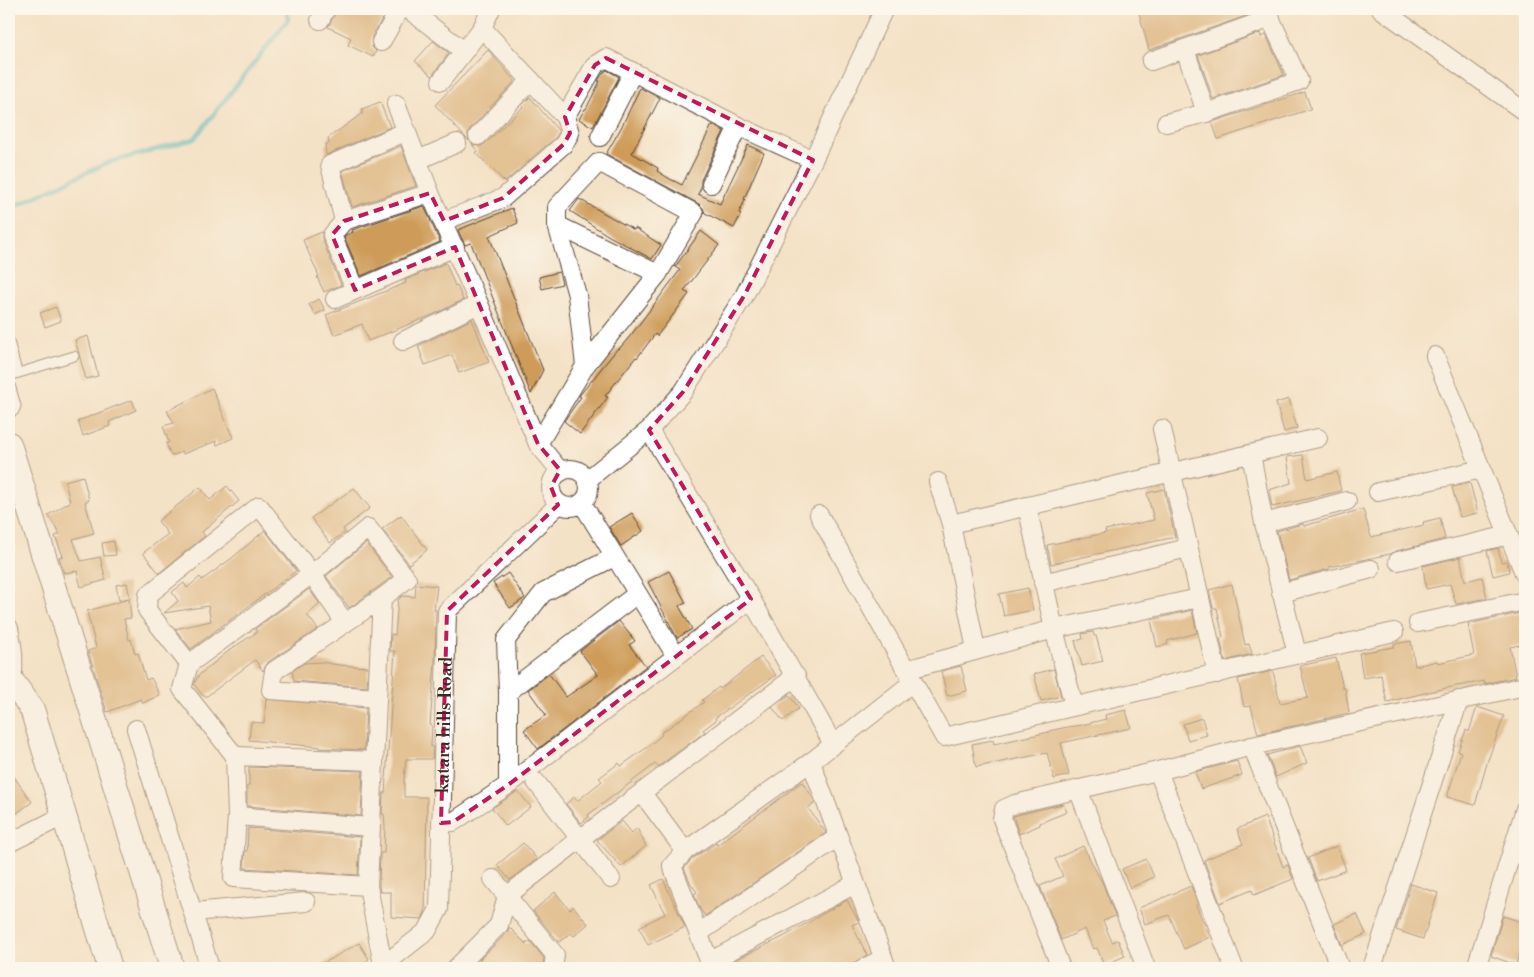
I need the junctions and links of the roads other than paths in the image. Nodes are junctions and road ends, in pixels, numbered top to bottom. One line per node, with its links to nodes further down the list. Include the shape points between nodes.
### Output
1 (400, 9): 8 (street)
2 (408, 9): 10 (street)
3 (491, 9): 7 (street)
4 (884, 9): 26 (street)
5 (1381, 9): 16 (street)
6 (1269, 14): 9 (street); 17 (street, via 1299,81)
7 (482, 28): 10 (street); 13 (street)
8 (381, 42)
9 (1185, 49): 11 (street); 17 (street)
10 (464, 51): 14 (street)
11 (1151, 61)
12 (633, 72): 18 (street, via 606,58 595,65); 20 (street); 23 (street)
13 (531, 80): 18 (street); 22 (street)
14 (441, 81)
15 (396, 104): 21 (street)
16 (1525, 112)
17 (1206, 113): 19 (street)
18 (565, 117): 30 (street, via 570,133 564,144 503,198)
19 (1166, 123)
20 (738, 126): 26 (street); 27 (street)
21 (407, 131): 25 (street); 29 (street, via 330,165)
22 (478, 136)
23 (600, 137)
24 (457, 143): 25 (street)
25 (418, 160): 28 (street)
26 (813, 160): 46 (street, via 744,296 683,392)
27 (711, 184)
28 (430, 193): 29 (street); 30 (street)
29 (344, 221): 34 (street, via 332,235)
30 (444, 221): 32 (street)
31 (557, 224): 33 (street); 33 (street, via 558,207 599,162 694,213); 41 (street, via 577,295)
32 (455, 247): 34 (street); 36 (street)
33 (658, 274): 41 (street)
34 (355, 290): 35 (street)
35 (335, 299)
36 (479, 304): 38 (street); 49 (street)
37 (9, 341): 42 (lane)
38 (403, 342)
39 (74, 356): 42 (lane)
40 (1435, 356): 51 (street)
41 (585, 366): 49 (street)
42 (13, 374)
43 (9, 380): 44 (lane, via 16,406)
44 (9, 412)
45 (1162, 429): 53 (street)
46 (650, 430): 54 (street); 76 (street)
47 (1318, 438): 50 (street)
48 (9, 444): 130 (street)
49 (538, 444): 52 (street)
50 (1250, 454): 53 (street); 62 (street)
51 (1482, 469): 56 (street); 64 (street)
52 (561, 472): 54 (street, via 579,472); 59 (street, via 551,487 555,500)
53 (1172, 472): 60 (street); 65 (street)
54 (587, 480): 58 (street, via 588,492)
55 (938, 482): 63 (street)
56 (1378, 492)
57 (1346, 502): 62 (street)
58 (582, 503): 59 (street, via 571,507); 66 (street)
59 (560, 504): 110 (street, katara hills Road, via 447,612)
60 (1026, 506): 63 (street); 71 (street)
61 (819, 515): 89 (street)
62 (1264, 523): 72 (street)
63 (951, 524): 83 (street)
64 (1509, 535): 67 (street); 70 (street)
65 (1188, 548): 71 (street); 75 (street)
66 (614, 557): 73 (street); 92 (street, via 543,593 512,632 506,640)
67 (1398, 560)
68 (1371, 569): 72 (street)
69 (312, 574): 74 (street, via 368,528 407,579); 78 (street); 86 (street); 86 (street, via 259,506 148,594 147,610)
70 (1525, 575)
71 (1043, 583): 81 (street)
72 (1281, 593): 84 (street)
73 (637, 594): 85 (street); 92 (street)
74 (382, 598): 78 (street); 93 (street)
75 (1200, 598): 81 (street); 87 (street)
76 (751, 599): 85 (street); 88 (street)
77 (1525, 601): 79 (street)
78 (345, 623): 93 (street, via 274,671 271,690)
79 (1418, 623)
80 (9, 628): 90 (street, via 14,656)
81 (1054, 629): 83 (street); 95 (street)
82 (1394, 632): 84 (street)
83 (976, 650): 89 (street)
84 (1297, 654): 87 (street)
85 (676, 656): 104 (street)
86 (189, 664): 99 (street, via 182,689)
87 (1217, 674): 95 (street)
88 (796, 676): 97 (street); 106 (street)
89 (910, 676): 95 (street, via 944,737); 97 (street)
90 (10, 679): 108 (street, via 32,708)
91 (1525, 686): 94 (street)
92 (508, 692): 104 (street)
93 (377, 698): 100 (street)
94 (1458, 700): 98 (street); 137 (street)
95 (1074, 706)
96 (136, 730): 122 (street)
97 (833, 744): 101 (street)
98 (1252, 746): 102 (street); 136 (street)
99 (235, 756): 100 (street); 109 (street)
100 (374, 761): 111 (street)
101 (811, 762): 112 (street); 115 (street)
102 (1158, 771): 105 (street); 128 (street)
103 (536, 782): 113 (street)
104 (508, 785): 110 (street, via 453,822)
105 (1078, 788): 134 (street, via 1015,804 1004,809 1002,819); 135 (street)
106 (642, 793): 113 (street); 115 (street)
107 (1525, 809): 138 (street)
108 (65, 815): 114 (street); 129 (street)
109 (237, 816): 111 (street); 119 (street, via 233,878)
110 (441, 823): 126 (street, katara hills Road, via 439,910 427,931)
111 (370, 827): 119 (street)
112 (838, 837): 118 (street); 123 (street)
113 (580, 839): 117 (street); 120 (street)
114 (9, 844)
115 (685, 851): 123 (street, via 672,866)
116 (493, 879): 120 (street)
117 (611, 879)
118 (855, 884): 124 (street); 125 (street)
119 (368, 886): 126 (street)
120 (506, 896): 127 (street, via 499,925); 132 (street, via 555,955)
121 (306, 902): 122 (street)
122 (193, 912): 131 (street)
123 (699, 933): 125 (street)
124 (885, 964): 133 (street)
125 (710, 965)
126 (382, 967)
127 (459, 967)
128 (1229, 967)
129 (110, 968)
130 (172, 968)
131 (210, 968)
132 (553, 968)
133 (864, 968)
134 (1061, 968)
135 (1146, 968)
136 (1340, 968)
137 (1372, 968)
138 (1476, 968)

